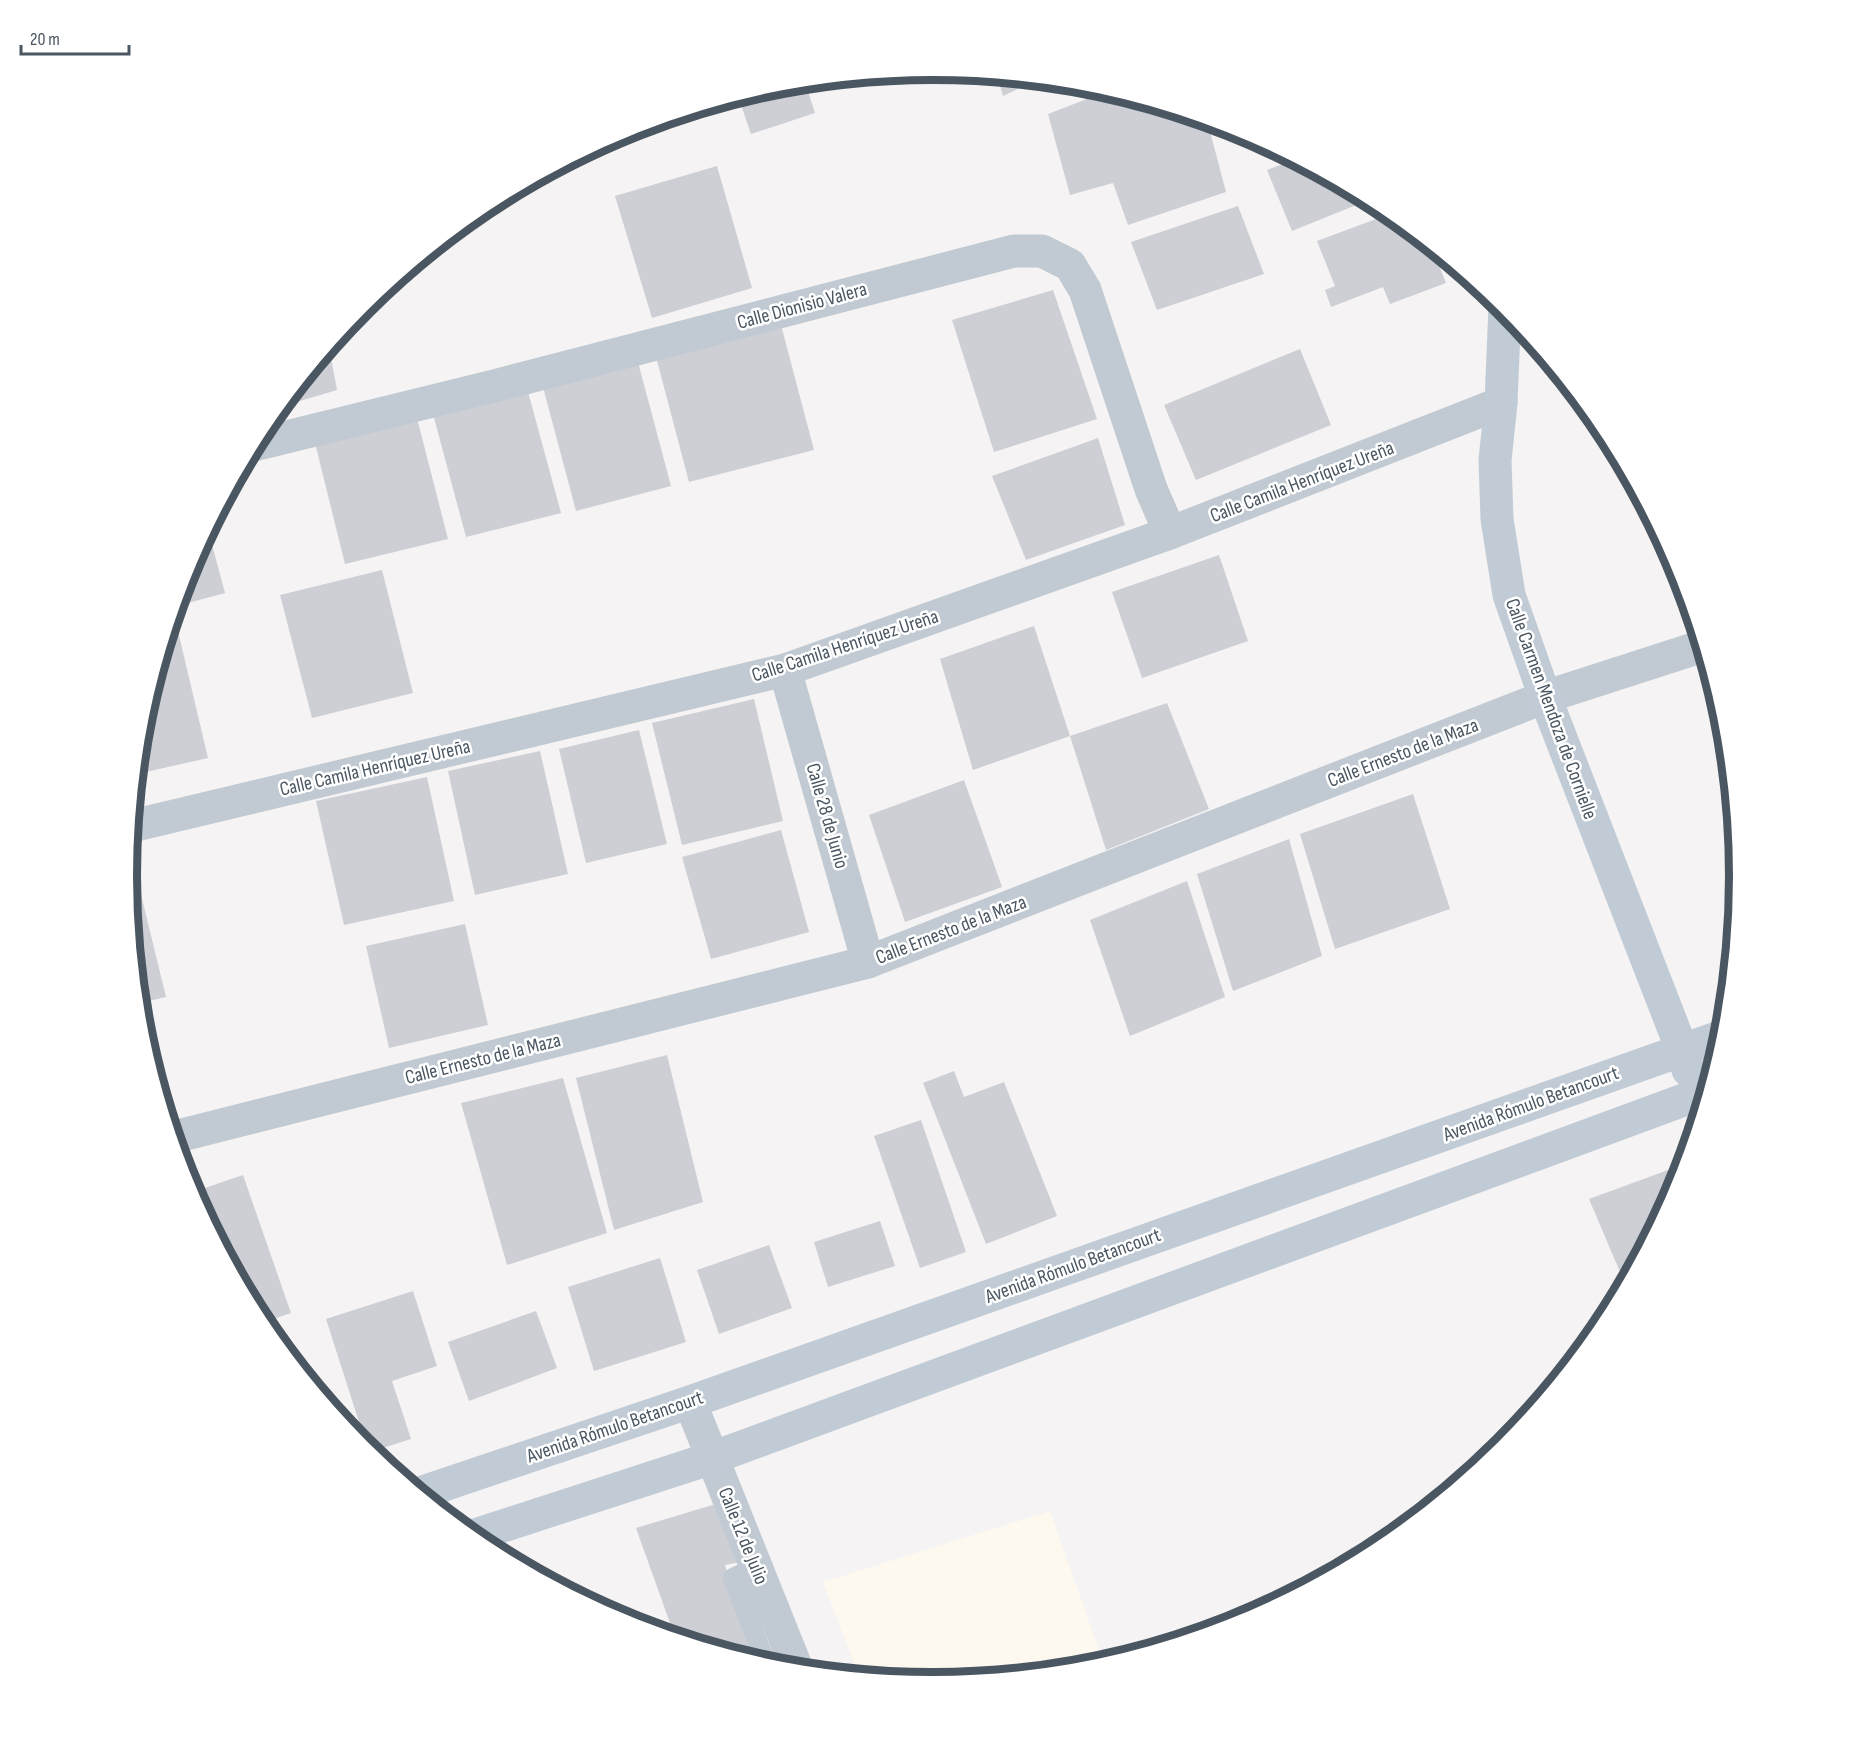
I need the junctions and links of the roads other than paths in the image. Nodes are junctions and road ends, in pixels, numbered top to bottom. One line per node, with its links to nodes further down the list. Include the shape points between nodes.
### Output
1 (1504, 321): 2 (main road, Calle Carmen Mendoza de Cornielle)
2 (1501, 403): 4 (street, Calle Camila Henríquez Ureña); 7 (main road, Calle Carmen Mendoza de Cornielle, via 1495,460 1497,519 1509,595)
3 (266, 442): 4 (street, Calle Dionisio Valera, via 1014,251 1042,251 1070,266 1085,290 1151,489)
4 (1170, 533): 6 (street, Calle Camila Henríquez Ureña)
5 (1696, 648): 7 (street, Calle Ernesto de la Maza)
6 (785, 670): 8 (street, Calle Camila Henríquez Ureña); 9 (street, Calle 28 de Junio)
7 (1545, 698): 9 (street, Calle Ernesto de la Maza); 11 (main road, Calle Carmen Mendoza de Cornielle)
8 (139, 824)
9 (868, 962): 14 (street, Calle Ernesto de la Maza)
10 (1713, 1039): 11 (main road, Avenida Rómulo Betancourt)
11 (1682, 1050): 12 (main road, Calle Carmen Mendoza de Cornielle); 15 (main road, Avenida Rómulo Betancourt)
12 (1701, 1090)
13 (1699, 1094): 16 (main road)
14 (181, 1135)
15 (690, 1402): 16 (street, Calle 12 de Julio); 17 (main road, Avenida Rómulo Betancourt)
16 (712, 1458): 18 (main road); 19 (street, Calle 12 de Julio)
17 (428, 1490)
18 (483, 1532)
19 (756, 1567): 20 (lane, via 732,1578); 21 (street, Calle 12 de Julio)
20 (762, 1653)
21 (793, 1659)

